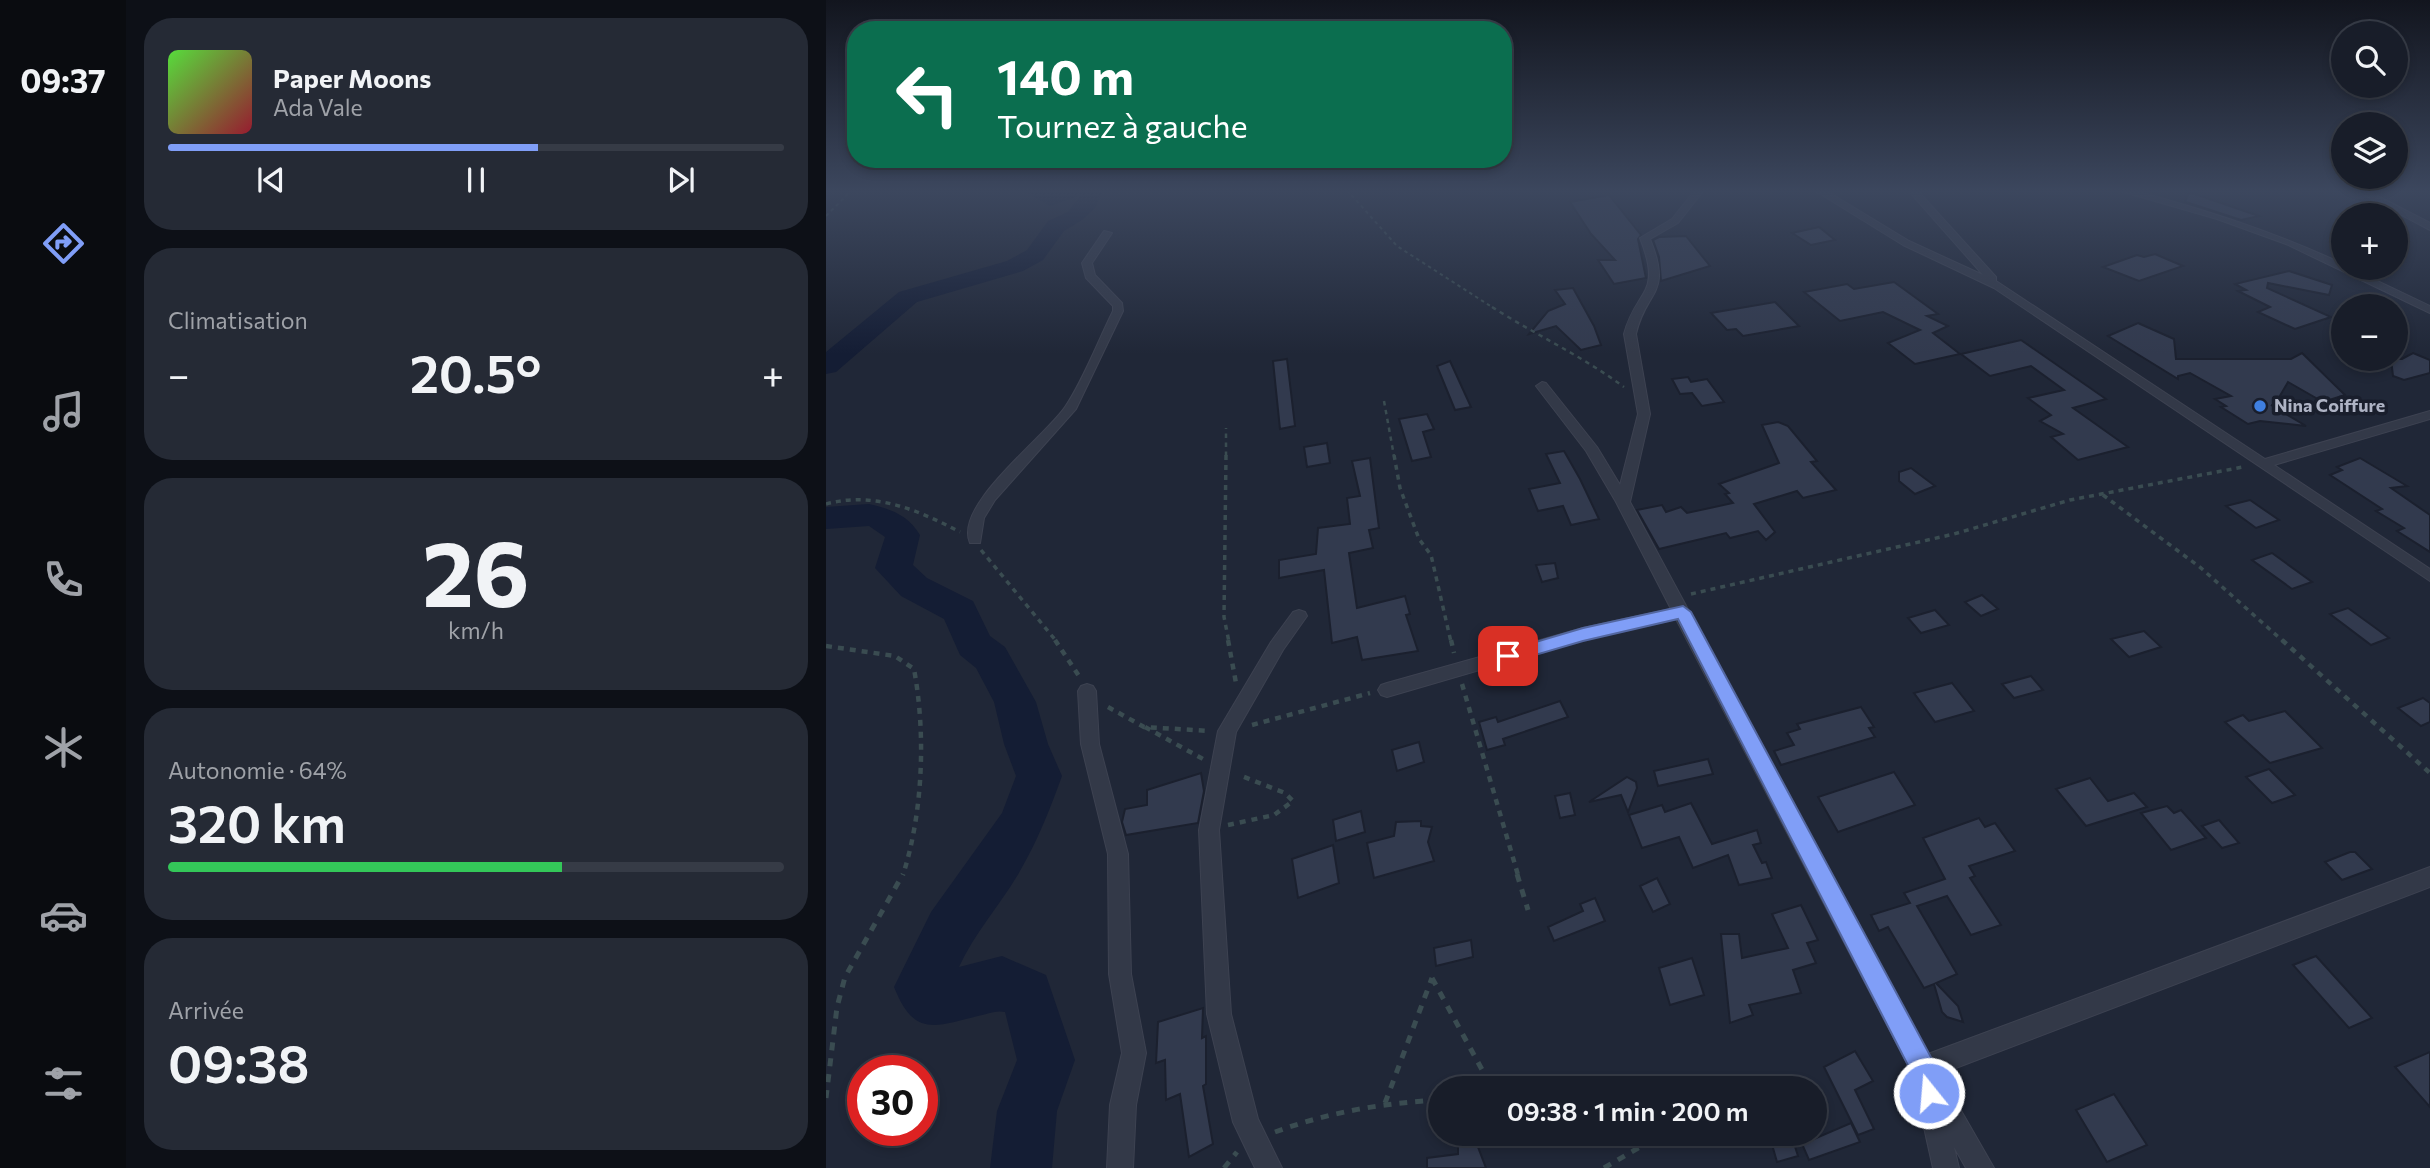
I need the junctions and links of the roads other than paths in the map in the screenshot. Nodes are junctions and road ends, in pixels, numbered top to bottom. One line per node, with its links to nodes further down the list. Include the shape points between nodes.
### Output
1 (1099, 245): 12 (street, via 1087,263 1090,276 1118,305 1118,311 1070,409 989,498 977,518)
2 (1648, 245): 11 (street, via 1657,267 1651,295 1630,334 1644,414)
3 (1909, 245): 6 (street)
4 (1961, 245): 6 (street)
5 (2294, 245): 7 (street)
6 (1998, 286): 10 (street)
7 (2430, 310)
8 (1542, 386): 11 (street, via 1592,450)
9 (2430, 415): 10 (street)
10 (2265, 463): 13 (street)
11 (1623, 502): 14 (street)
12 (975, 540)
13 (2430, 576)
14 (1678, 605): 16 (street); 19 (street)
15 (1299, 616): 21 (street, via 1227,731 1209,830 1219,1014 1226,1054 1246,1122)
16 (1387, 690)
17 (1087, 691): 20 (street, via 1095,772 1118,854 1119,974 1134,1053 1123,1105)
18 (2430, 877): 19 (street)
19 (1923, 1068): 22 (street); 23 (street)
20 (1120, 1168)
21 (1269, 1168)
22 (1946, 1168)
23 (1981, 1168)

